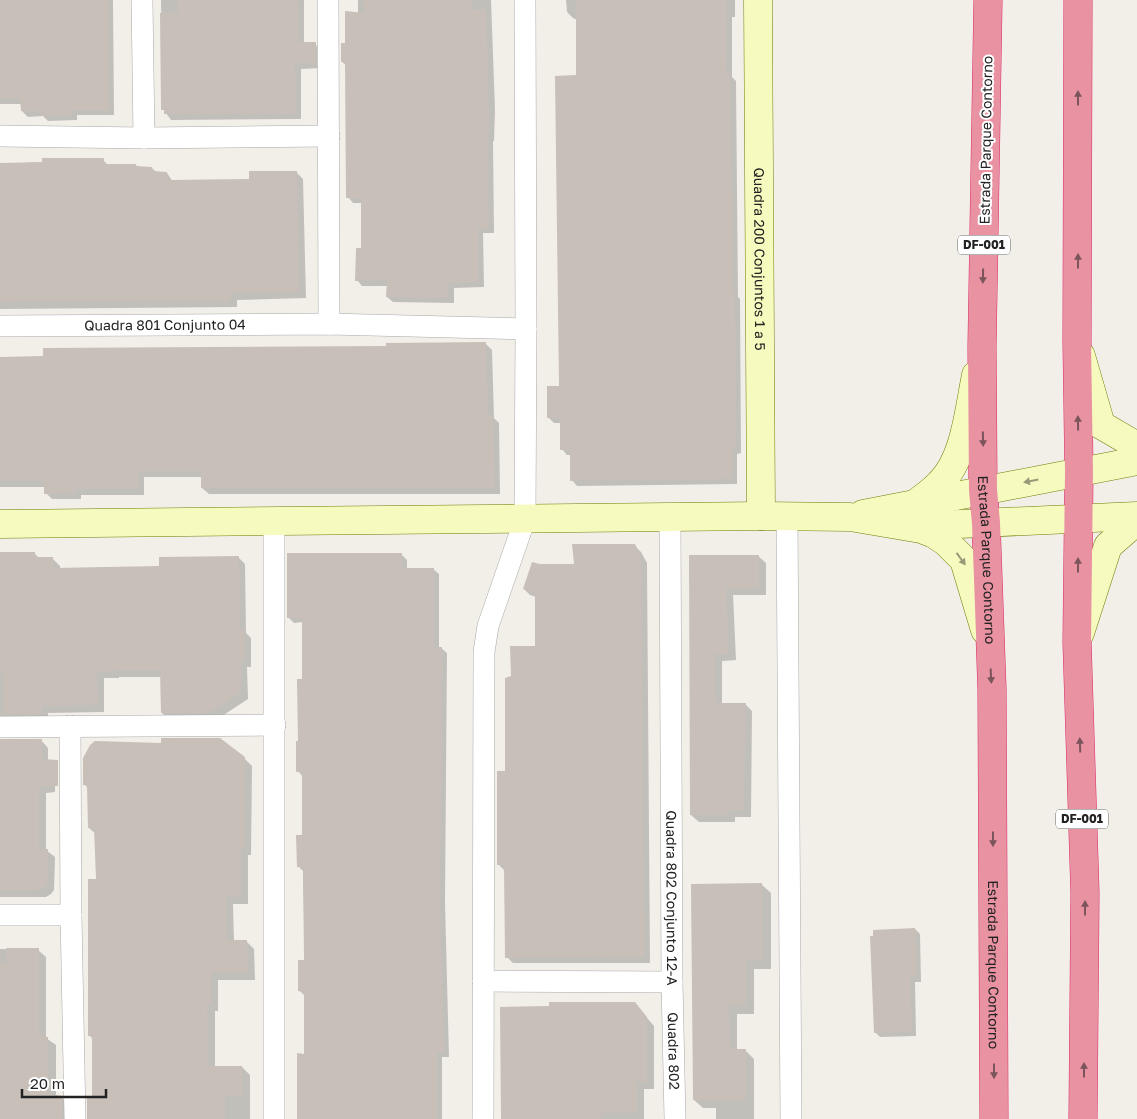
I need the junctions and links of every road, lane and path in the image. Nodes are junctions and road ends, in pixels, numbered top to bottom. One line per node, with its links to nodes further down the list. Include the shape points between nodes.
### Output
1 (142, 0): 9 (street)
2 (328, 0): 8 (street)
3 (525, 0): 12 (street)
4 (758, 0): 20 (street, Quadra 200 Conjuntos 1 a 5)
5 (988, 0): 14 (highway, Estrada Parque Contorno / DF-001, one-way to 14)
6 (1078, 0): 13 (highway, DF-001, one-way to 6)
7 (0, 136): 9 (street)
8 (329, 136): 9 (street); 10 (street)
9 (144, 138)
10 (330, 324): 11 (street, Quadra 801 Conjunto 04); 12 (street, Quadra 801 Conjunto 04)
11 (0, 326)
12 (526, 329): 24 (street)
13 (1078, 342): 15 (street, via 1101,425); 17 (highway, DF-001, one-way to 13)
14 (982, 347): 18 (highway, Estrada Parque Contorno / DF-001, one-way to 18); 19 (street, via 963,439 954,464)
15 (1137, 446)
16 (1137, 461): 17 (street)
17 (1079, 472): 18 (street, one-way to 18); 23 (highway, DF-001)
18 (983, 490): 19 (street); 26 (highway, Estrada Parque Contorno / DF-001)
19 (911, 515): 20 (street); 26 (street); 29 (street, one-way to 29, via 921,529 946,542 964,560)
20 (774, 516): 22 (street); 42 (street)
21 (1137, 516): 23 (street)
22 (670, 517): 24 (street); 37 (street, Quadra 802 Conjunto 12-A)
23 (1078, 518): 26 (street); 30 (highway, DF-001, one-way to 23)
24 (525, 519): 25 (street); 36 (street, via 488,626 484,652)
25 (274, 521): 28 (street); 31 (street)
26 (986, 523): 29 (highway, Estrada Parque Contorno / DF-001)
27 (1137, 523): 30 (street, via 1108,546)
28 (0, 524)
29 (989, 642): 43 (highway, Estrada Parque Contorno / DF-001, one-way to 43, via 992,689)
30 (1077, 642): 44 (highway, DF-001, one-way to 30, via 1085,893)
31 (275, 725): 32 (street); 39 (street)
32 (70, 726): 33 (street); 35 (street)
33 (0, 727)
34 (0, 915): 35 (street)
35 (71, 915): 38 (street)
36 (483, 981): 37 (street, Quadra 802 Conjunto 12-A); 40 (street)
37 (672, 982): 41 (street, Quadra 802)
38 (75, 1119)
39 (274, 1119)
40 (483, 1119)
41 (675, 1119)
42 (791, 1119)
43 (994, 1119)
44 (1083, 1119)

